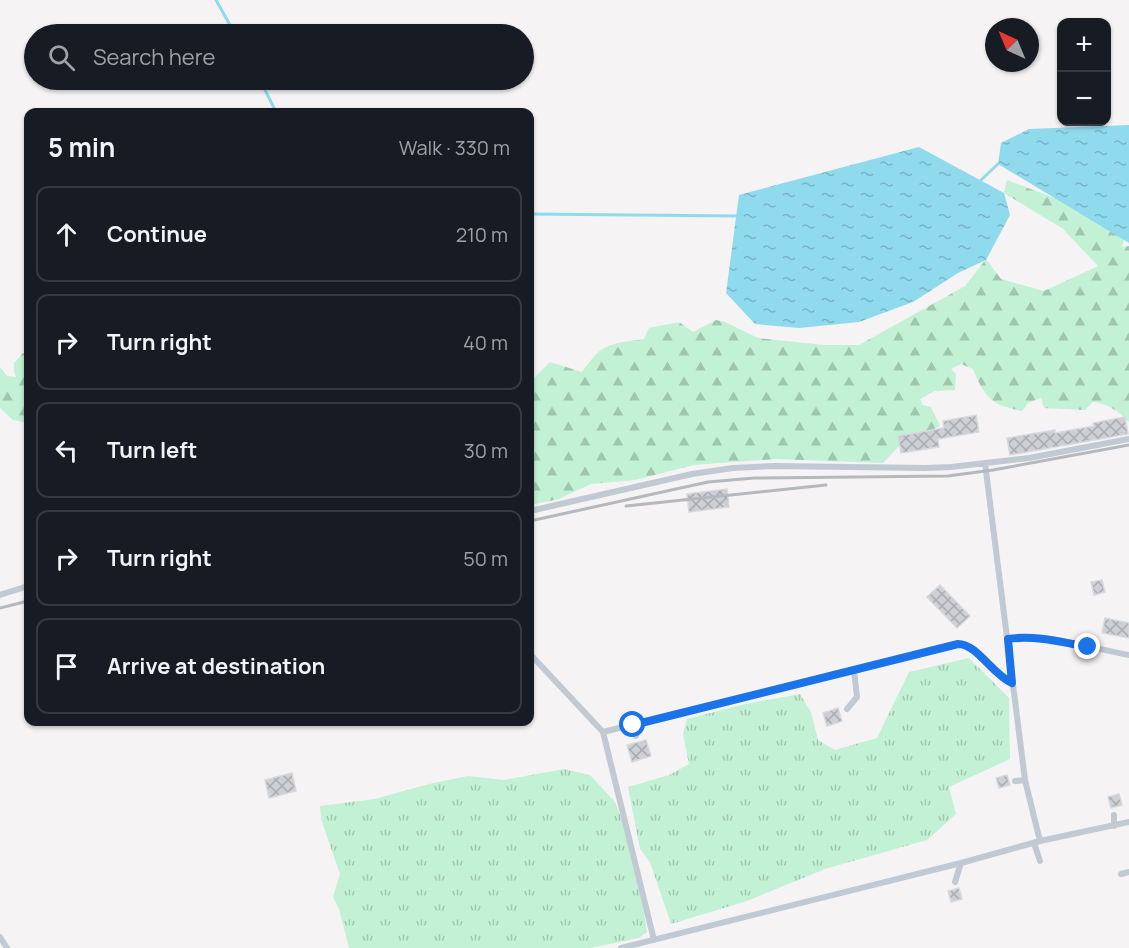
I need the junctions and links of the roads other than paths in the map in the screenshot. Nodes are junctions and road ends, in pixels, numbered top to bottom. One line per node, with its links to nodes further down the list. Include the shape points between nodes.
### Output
1 (1129, 439): 2 (lane)
2 (985, 463): 3 (lane, via 925,468 733,468); 6 (lane)
3 (534, 510)
4 (24, 587): 5 (lane)
5 (0, 595)
6 (1008, 639): 7 (lane, via 1042,639); 10 (lane)
7 (1129, 655)
8 (534, 658): 13 (lane)
9 (854, 670): 10 (lane, via 963,644); 11 (lane, via 857,698); 12 (lane)
10 (1012, 683): 15 (lane)
11 (847, 709)
12 (633, 725): 13 (lane); 14 (lane)
13 (603, 732): 27 (lane)
14 (636, 736)
15 (1025, 780): 16 (lane); 20 (lane)
16 (1015, 781)
17 (1114, 815): 19 (lane)
18 (1129, 822): 19 (lane)
19 (1114, 826): 20 (lane)
20 (1037, 842): 21 (lane); 22 (lane)
21 (1040, 861)
22 (961, 863): 25 (lane); 27 (lane)
23 (1129, 872): 24 (lane)
24 (1121, 874)
25 (955, 882)
26 (0, 937): 28 (lane)
27 (654, 940): 29 (lane)
28 (7, 948)
29 (621, 948)

